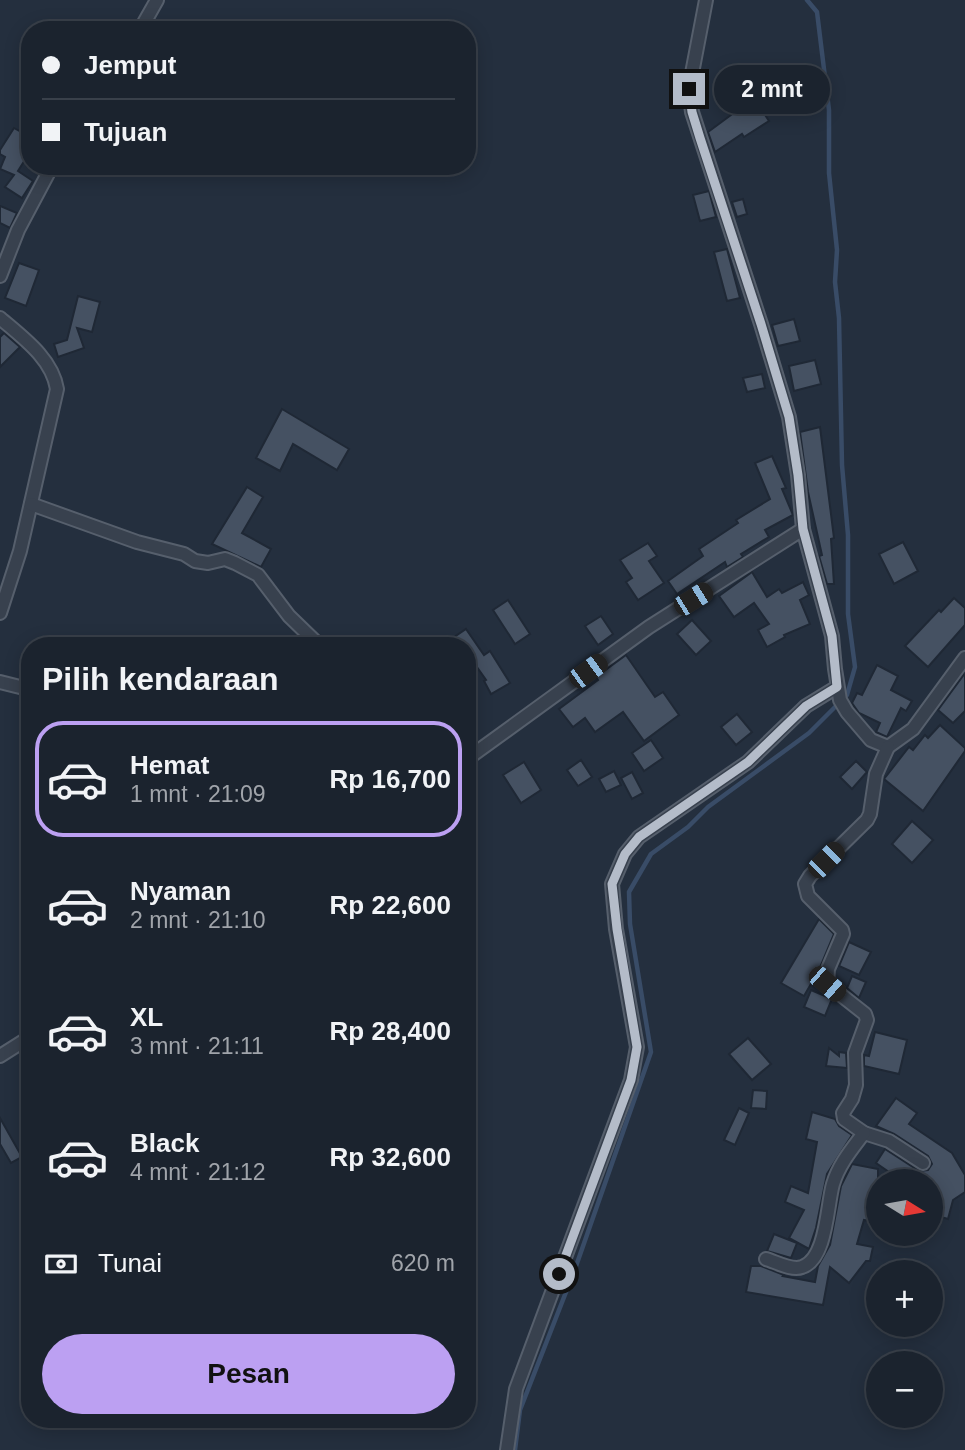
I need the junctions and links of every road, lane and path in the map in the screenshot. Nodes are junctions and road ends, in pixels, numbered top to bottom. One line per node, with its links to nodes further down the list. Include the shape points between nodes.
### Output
1 (157, 0): 3 (street)
2 (706, 0): 8 (street, via 689,89 692,112 789,417)
3 (145, 21)
4 (47, 175): 5 (street)
5 (0, 276)
6 (0, 318): 7 (street, via 35,349 57,389)
7 (31, 504): 9 (street); 10 (street, via 195,561 235,563 258,575)
8 (803, 529): 14 (street, via 832,636); 16 (street, via 649,627)
9 (0, 613)
10 (311, 637)
11 (965, 658): 15 (street, via 913,729)
12 (0, 682): 13 (street)
13 (21, 687)
14 (839, 693): 15 (street, via 847,712 871,740); 22 (street, via 806,706 748,762 639,837 625,854 612,884 637,1047 631,1080 516,1388)
15 (888, 747): 19 (street, via 876,775 870,814 805,884 808,896 843,934 828,969 827,984 867,1020 855,1053 856,1085 843,1113 844,1119)
16 (476, 752)
17 (21, 1042): 18 (street)
18 (0, 1055)
19 (864, 1133): 20 (street, via 889,1141); 21 (street, via 838,1170 823,1239 808,1264 795,1268)
20 (923, 1163)
21 (766, 1259)
22 (507, 1450)

